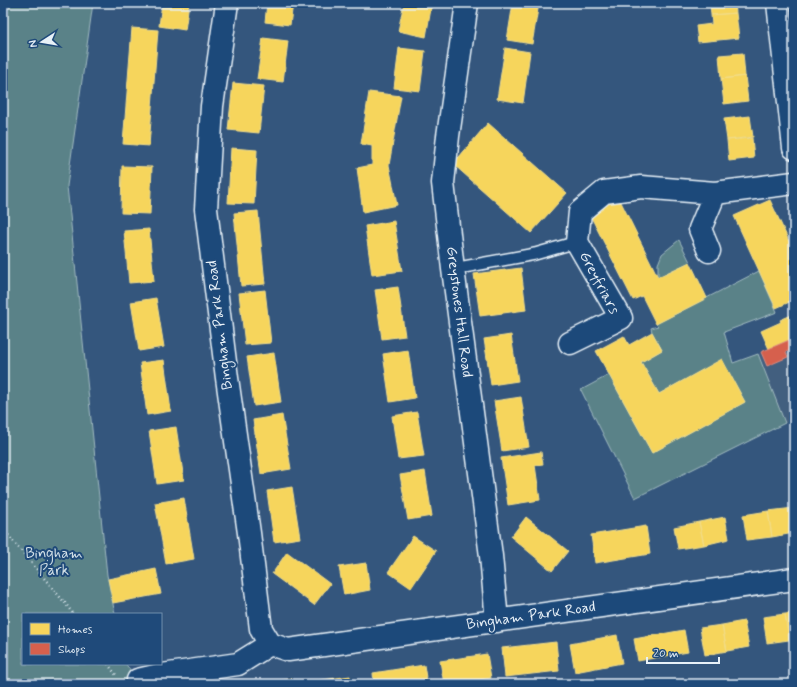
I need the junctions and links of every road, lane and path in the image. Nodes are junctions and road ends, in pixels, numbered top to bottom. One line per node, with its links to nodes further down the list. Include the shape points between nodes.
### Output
1 (227, 3): 16 (street, Bingham Park Road, via 212,106 206,209 226,378 261,629)
2 (467, 3): 10 (street, Greystones Hall Road, via 443,183)
3 (778, 3): 4 (street)
4 (791, 98): 5 (street)
5 (794, 148)
6 (794, 183): 7 (street, Greyfriars)
7 (715, 193): 8 (street, Greyfriars, via 641,186 604,192 580,212); 9 (street, via 700,229)
8 (577, 242): 10 (lane, Greyfriars, via 534,254); 11 (street, Greyfriars, via 621,318)
9 (709, 251)
10 (452, 269): 15 (street, Greystones Hall Road, via 491,556)
11 (570, 343)
12 (3, 529): 14 (path)
13 (794, 579): 15 (street, Bingham Park Road)
14 (72, 613)
15 (497, 621): 16 (street, Bingham Park Road, via 288,650)
16 (270, 644): 17 (street, via 238,664)
17 (138, 680)

